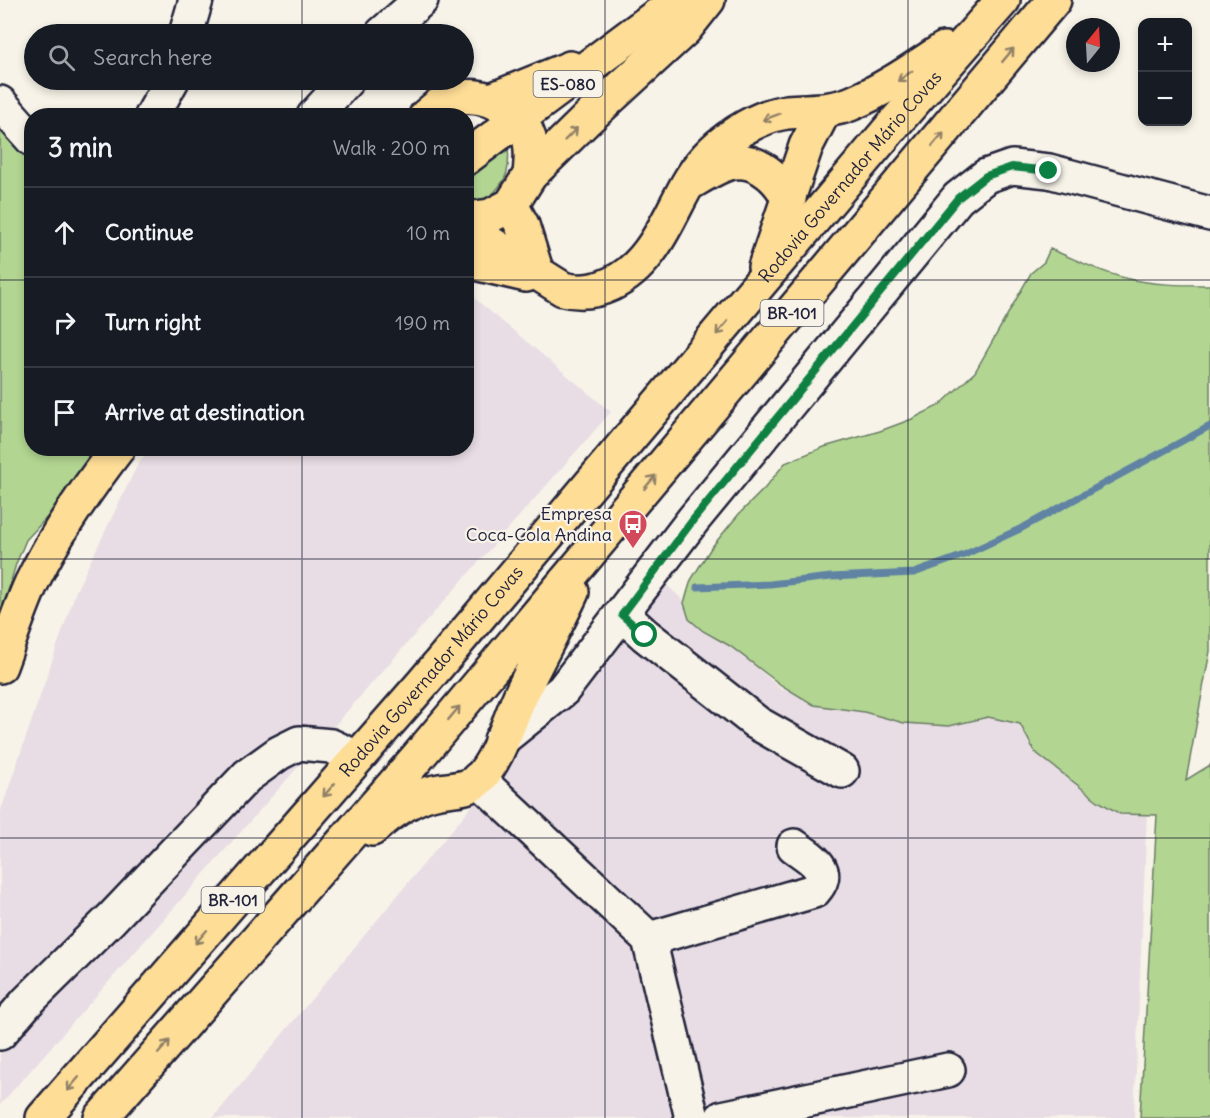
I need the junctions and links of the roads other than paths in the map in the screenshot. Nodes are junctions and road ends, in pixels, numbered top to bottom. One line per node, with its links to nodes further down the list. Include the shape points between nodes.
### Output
1 (196, 0): 7 (street)
2 (421, 0): 8 (street)
3 (678, 0): 9 (main road, ES-080)
4 (708, 0): 22 (main road, one-way to 4, via 685,29)
5 (1054, 0): 32 (main road, BR-101, one-way to 5)
6 (995, 9): 17 (main road, one-way to 17, via 895,82); 19 (main road, Rodovia Governador Mário Covas / BR-101)
7 (189, 24)
8 (393, 24)
9 (616, 48): 12 (main road); 18 (main road, ES-080)
10 (166, 90): 14 (street)
11 (338, 90): 15 (street)
12 (491, 100): 16 (main road, via 466,96); 18 (main road)
13 (0, 103): 20 (street)
14 (156, 108)
15 (321, 108)
16 (436, 108)
17 (836, 108): 19 (main road, via 873,112); 23 (main road, one-way to 23, via 785,112 737,132 710,153); 24 (main road, via 806,146)
18 (519, 120): 21 (main road, ES-080); 22 (main road, via 532,156)
19 (894, 124): 31 (main road, Rodovia Governador Mário Covas / BR-101); 32 (main road, via 902,141 900,157 742,352)
20 (24, 130)
21 (474, 152)
22 (530, 175): 25 (main road)
23 (689, 183): 24 (main road, via 725,164 744,162 769,172); 30 (main road, via 649,252 621,280 597,290 573,291 563,289)
24 (789, 199): 31 (main road)
25 (511, 205): 27 (main road, via 490,216); 30 (main road)
26 (1210, 214): 35 (street, via 1049,171 1012,167 986,176 958,198 693,520)
27 (474, 218)
28 (474, 233): 30 (main road)
29 (474, 262): 30 (main road)
30 (544, 275)
31 (760, 284): 38 (main road, Rodovia Governador Mário Covas / BR-101, one-way to 38)
32 (731, 385): 34 (main road, BR-101, one-way to 32)
33 (112, 456): 36 (main road, via 82,496 31,585)
34 (613, 526): 37 (main road, via 573,591); 42 (main road, BR-101, one-way to 34)
35 (622, 615): 39 (street); 43 (street, via 757,723)
36 (0, 666)
37 (529, 676): 39 (street); 40 (main road)
38 (423, 682): 41 (main road, Rodovia Governador Mário Covas / BR-101); 42 (main road, via 412,734)
39 (563, 690): 40 (street)
40 (501, 740): 44 (main road)
41 (357, 758): 49 (street, via 331,746 299,743 248,776); 52 (main road, Rodovia Governador Mário Covas / BR-101, one-way to 52)
42 (417, 758): 45 (main road, via 423,776); 47 (main road, BR-101)
43 (842, 771)
44 (478, 779): 45 (main road, via 466,788); 48 (street)
45 (448, 789): 47 (main road, via 422,796 395,811)
46 (794, 846): 48 (street, via 818,864 822,872 814,891)
47 (295, 898): 53 (main road, BR-101, one-way to 47)
48 (649, 939): 54 (street)
49 (0, 1033)
50 (948, 1070): 51 (street)
51 (812, 1109): 55 (street)
52 (43, 1118)
53 (100, 1118)
54 (692, 1118)
55 (722, 1118)

